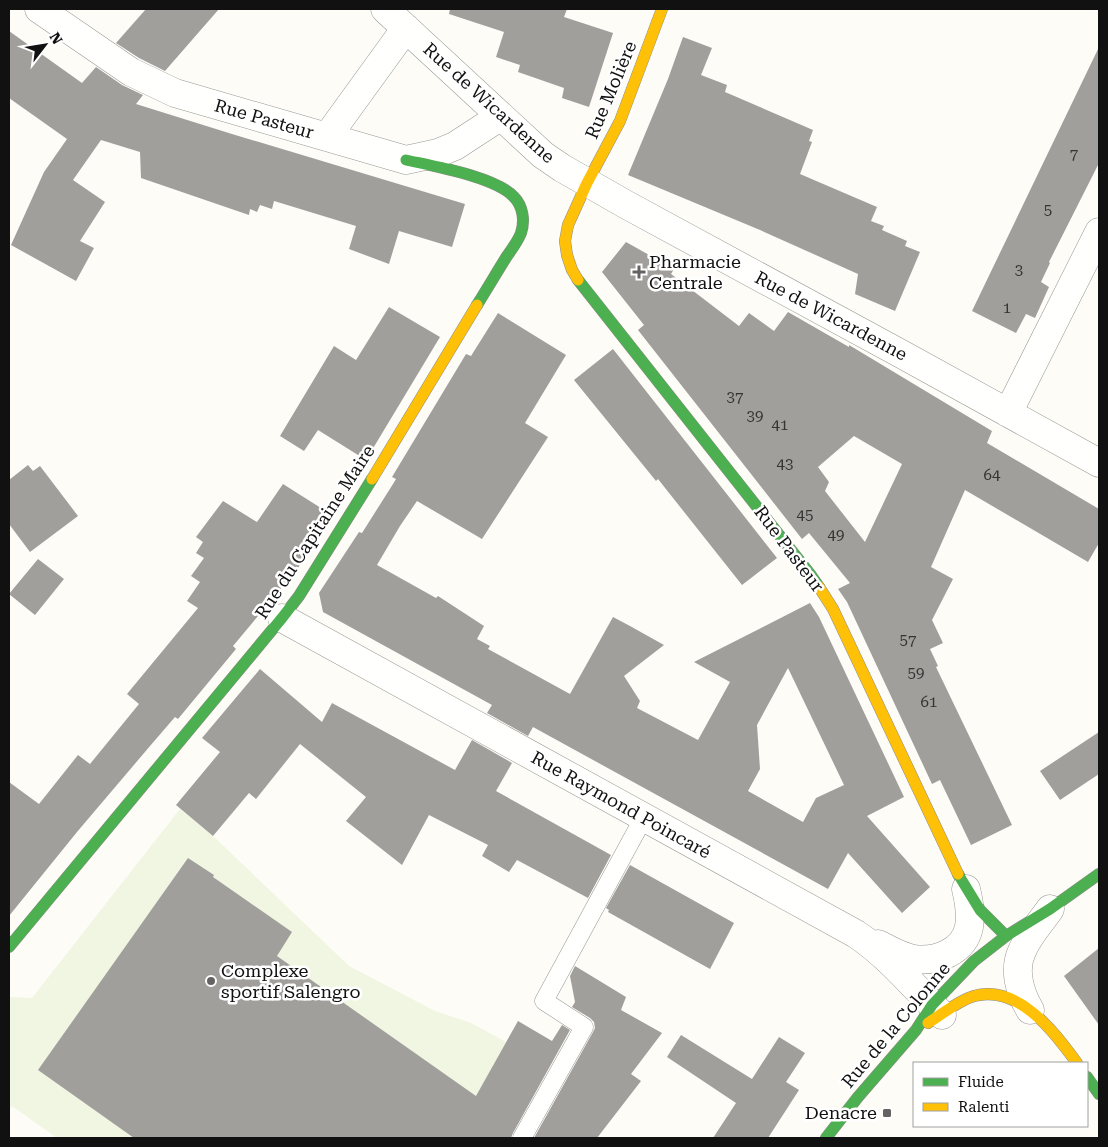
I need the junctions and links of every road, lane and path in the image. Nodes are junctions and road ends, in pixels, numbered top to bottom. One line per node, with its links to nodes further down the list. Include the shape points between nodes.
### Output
1 (39, 9): 6 (street, Rue Pasteur, via 132,72 175,93)
2 (385, 9): 4 (street, Rue de Wicardenne)
3 (662, 9): 8 (street, Rue Molière, via 620,121)
4 (406, 28): 5 (street, Rue de Wicardenne); 6 (street)
5 (501, 116): 7 (street, Rue Pasteur, via 454,146); 8 (street, Rue de Wicardenne, via 543,155)
6 (327, 138): 7 (street, Rue Pasteur)
7 (406, 160): 12 (street, Rue du Capitaine Maire, via 498,185 513,195 519,204 523,226 348,518)
8 (587, 183): 10 (street, Rue de Wicardenne); 15 (street, Rue Pasteur, via 568,225 565,241 572,270 821,589)
9 (1099, 232): 10 (street)
10 (1008, 413): 11 (street, Rue de Wicardenne)
11 (1099, 463)
12 (282, 618): 13 (street, Rue Raymond Poincaré); 19 (street, Rue du Capitaine Maire)
13 (644, 818): 17 (street, Rue Raymond Poincaré); 25 (lane, via 544,1001 584,1027)
14 (1099, 874): 16 (street, Rue de la Colonne)
15 (966, 889): 17 (street, via 968,929 960,944 943,956 924,960 912,958); 18 (street, Rue Pasteur, via 980,910)
16 (1050, 909): 18 (street, Rue de la Colonne); 21 (street, via 1021,952 1019,962 1020,987)
17 (856, 934): 20 (street, Rue Raymond Poincaré, via 881,953)
18 (1006, 936): 20 (street, Rue de la Colonne, via 974,961)
19 (9, 948)
20 (937, 1010): 21 (street, via 986,993 1005,996); 26 (street, Rue de la Colonne, via 916,1030)
21 (1030, 1010): 22 (street)
22 (1076, 1062)
23 (1088, 1078): 24 (street)
24 (1099, 1094)
25 (522, 1138)
26 (826, 1138)

